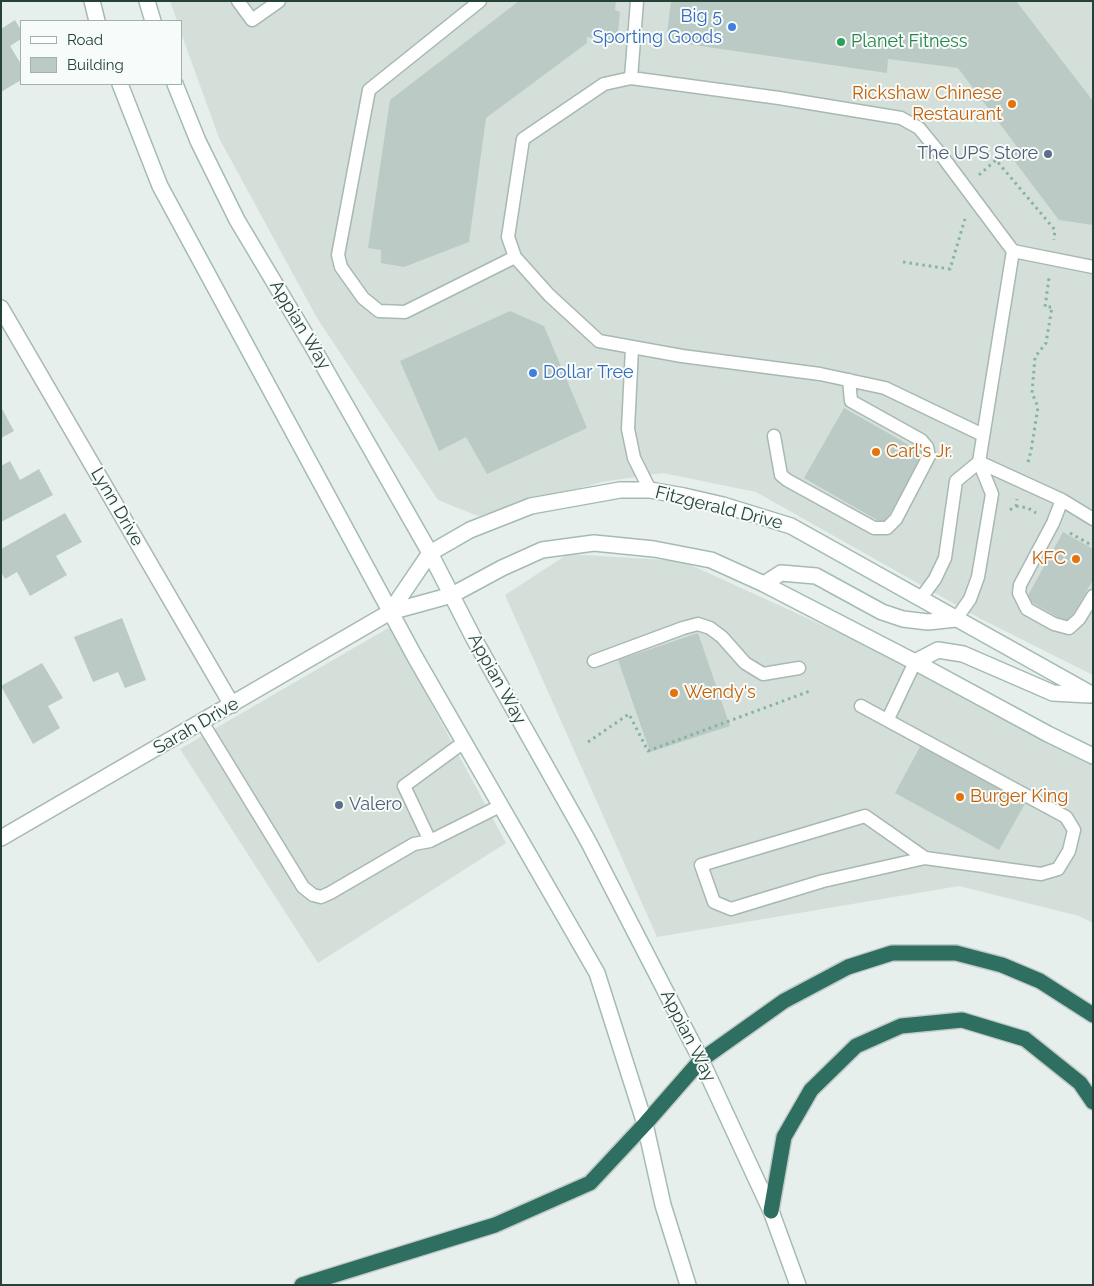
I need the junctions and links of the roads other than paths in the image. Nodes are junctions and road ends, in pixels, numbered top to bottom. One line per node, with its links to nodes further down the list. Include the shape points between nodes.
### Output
1 (92, 1): 7 (main road)
2 (147, 1): 8 (main road)
3 (238, 1): 4 (lane, via 252,20)
4 (279, 1)
5 (480, 1): 13 (lane, via 369,90 338,255 341,267 363,298 379,311 405,312)
6 (637, 1): 9 (lane)
7 (97, 20)
8 (153, 20)
9 (631, 78): 12 (lane, via 901,118 918,128 942,156); 13 (lane, via 604,84 524,139 508,237)
10 (120, 85): 29 (main road, via 160,186)
11 (175, 85): 24 (main road, Appian Way, via 198,142 237,220)
12 (1013, 251): 14 (lane); 18 (lane)
13 (515, 257): 16 (lane, via 549,295 599,341)
14 (1093, 267)
15 (1, 308): 35 (main road, Lynn Drive)
16 (632, 348): 17 (lane); 21 (lane, via 628,429 634,458)
17 (849, 380): 18 (lane, via 885,388); 19 (lane, via 851,401 928,447 928,456 896,519 886,528 874,528 787,480 778,466)
18 (983, 435): 20 (lane)
19 (774, 436)
20 (979, 462): 22 (lane); 28 (lane, via 956,481 945,558); 30 (lane, via 992,494 978,577 970,599)
21 (650, 490): 24 (main road, Fitzgerald Drive, via 620,490 530,506 470,530); 28 (main road, Fitzgerald Drive, via 723,505 791,526)
22 (1062, 500): 23 (lane); 27 (lane, via 1019,592 1027,609 1054,624 1069,628 1079,619)
23 (1093, 519)
24 (430, 553): 26 (main road, Appian Way); 29 (main road, Fitzgerald Drive)
25 (764, 584): 26 (main road, via 711,560 654,549 594,543 542,550); 30 (main road, via 781,573 816,576 882,612 902,619 928,622); 32 (main road)
26 (452, 595): 29 (main road); 46 (main road, Appian Way, via 588,841)
27 (1093, 596)
28 (921, 598): 30 (main road, Fitzgerald Drive)
29 (390, 612): 35 (main road, Sarah Drive); 39 (main road)
30 (956, 619): 34 (main road, Fitzgerald Drive)
31 (594, 661): 33 (lane, via 698,624 722,637 744,663 763,674)
32 (915, 662): 34 (main road, via 938,650 963,654 1053,693); 37 (lane); 40 (main road)
33 (799, 668)
34 (1093, 695)
35 (232, 705): 38 (main road, Sarah Drive)
36 (861, 706): 37 (lane)
37 (888, 719): 44 (lane, via 1066,816 1074,830 1069,851 1058,869 1042,874)
38 (202, 722): 42 (main road, Sarah Drive); 43 (lane, via 303,887 313,895 321,897 330,893 414,844)
39 (464, 742): 41 (main road); 43 (lane, via 404,786)
40 (1093, 756)
41 (500, 806): 43 (lane); 48 (main road, via 597,973)
42 (1, 838)
43 (430, 841)
44 (925, 858): 44 (lane, via 823,880 731,909 714,902 701,865 865,816)
45 (1093, 1015): 46 (highway, via 1040,981 1002,965 956,953 892,953 848,968 784,1001)
46 (701, 1060): 48 (highway); 49 (main road, Appian Way)
47 (1093, 1102): 49 (highway, via 1080,1083 1025,1039 962,1020 901,1026 856,1046 810,1090 784,1137)
48 (645, 1124): 50 (highway, via 590,1183 496,1225); 51 (main road, via 663,1205)
49 (771, 1211): 52 (main road, Appian Way)
50 (302, 1285)
51 (688, 1285)
52 (798, 1285)

